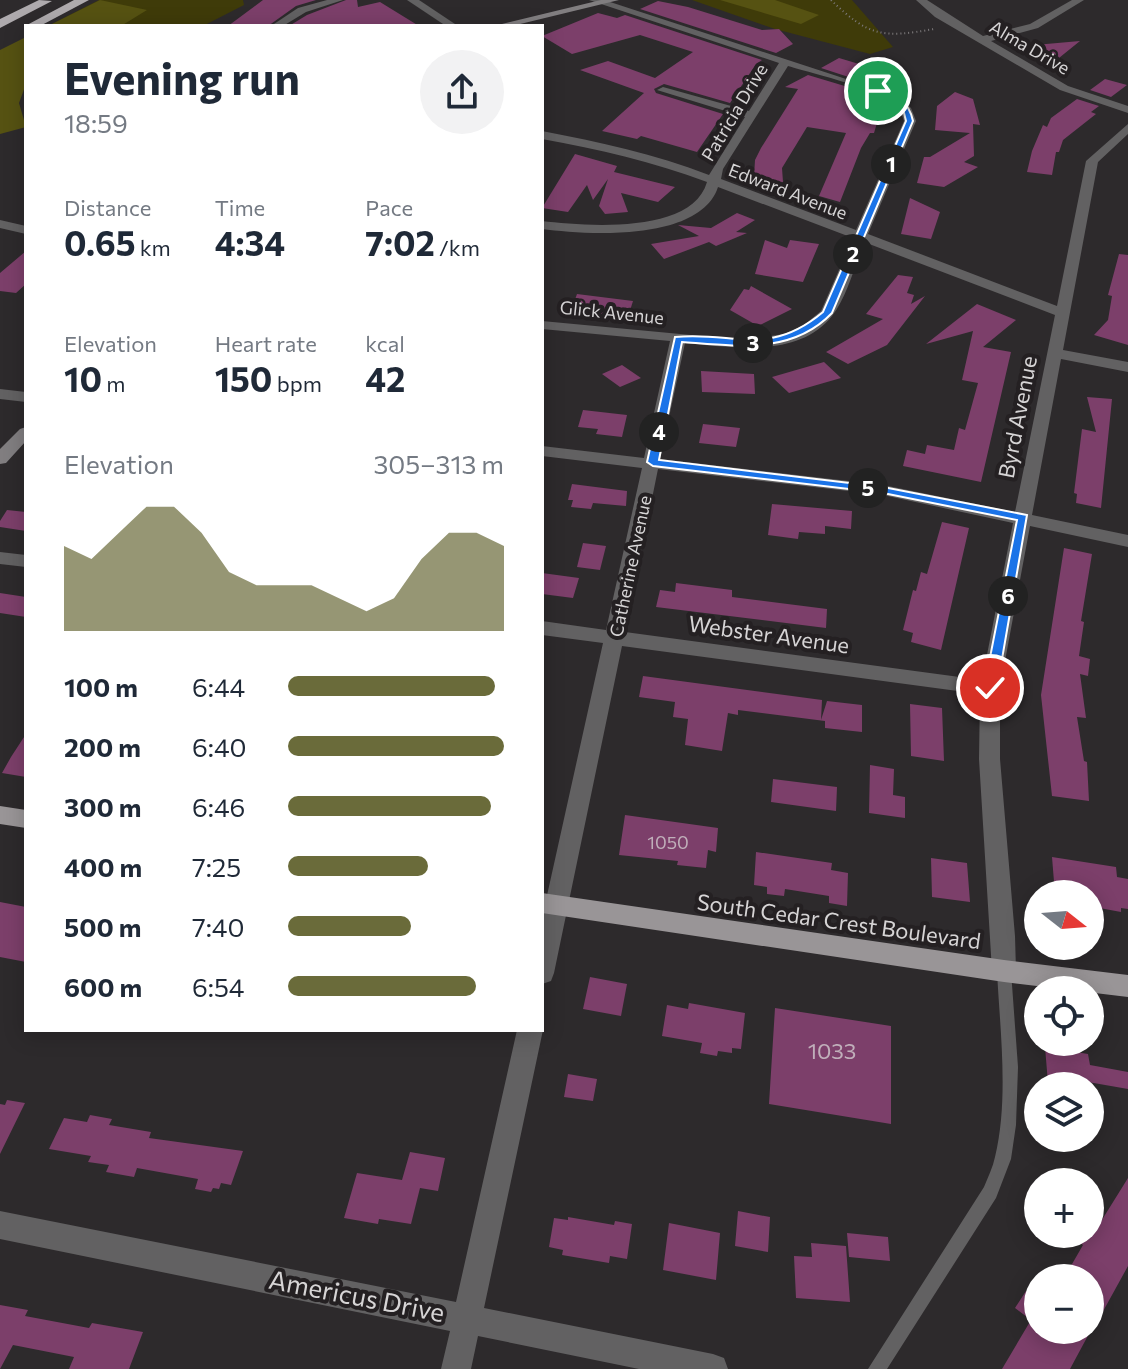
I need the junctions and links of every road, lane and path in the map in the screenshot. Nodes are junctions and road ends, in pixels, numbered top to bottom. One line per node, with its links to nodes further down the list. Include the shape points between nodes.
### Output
1 (48, 0): 9 (highway)
2 (83, 0): 10 (highway)
3 (338, 0): 11 (street, via 310,7)
4 (412, 0): 12 (street)
5 (831, 0): 14 (path, via 874,37)
6 (921, 0): 14 (street, Alma Drive)
7 (1079, 0): 17 (street, via 1034,26)
8 (603, 1): 13 (street); 18 (street)
9 (0, 24)
10 (34, 24)
11 (280, 24)
12 (450, 24)
13 (507, 24)
14 (956, 25): 17 (street, Alma Drive)
15 (24, 29): 16 (highway)
16 (13, 35)
17 (982, 40): 20 (street, Alma Drive, via 1074,93)
18 (786, 61): 21 (street, Patricia Drive); 28 (street, via 890,96 910,116)
19 (663, 90): 21 (street)
20 (1128, 110)
21 (752, 115): 24 (street, Patricia Drive, via 717,169)
22 (1128, 128): 29 (street, Byrd Avenue, via 1092,161)
23 (544, 135): 24 (street, Edward Avenue, via 641,155)
24 (717, 183): 25 (street, Patricia Drive, via 705,200 650,225 598,231); 28 (street, Edward Avenue)
25 (544, 225)
26 (13, 227): 27 (street)
27 (0, 237)
28 (860, 237): 29 (street, Edward Avenue); 31 (street, via 827,313 806,331 760,343)
29 (1062, 313): 32 (street, Byrd Avenue)
30 (544, 325): 31 (street, Glick Avenue)
31 (678, 339): 39 (street, Catherine Avenue)
32 (1054, 353): 33 (street); 40 (street, Byrd Avenue)
33 (1128, 367)
34 (0, 394): 35 (street)
35 (24, 397)
36 (24, 434): 38 (street)
37 (544, 451): 39 (street)
38 (0, 459)
39 (653, 462): 40 (street, via 883,490); 45 (street, Catherine Avenue)
40 (1023, 517): 41 (street); 46 (street, Byrd Avenue)
41 (1128, 541)
42 (0, 558): 43 (street)
43 (24, 561)
44 (544, 628): 45 (street, Webster Avenue)
45 (615, 637): 46 (street, Webster Avenue); 49 (street, Catherine Avenue)
46 (990, 688): 51 (street, Byrd Avenue)
47 (0, 815): 48 (main road)
48 (24, 819)
49 (549, 904): 50 (street, Catherine Avenue); 51 (main road, South Cedar Crest Boulevard)
50 (544, 953)
51 (1004, 971): 52 (main road, South Cedar Crest Boulevard); 58 (lane, via 1010,1067 1003,1159 990,1192)
52 (1128, 986)
53 (530, 1032): 55 (street)
54 (0, 1225): 55 (street, Americus Drive)
55 (468, 1317): 56 (street); 57 (street, Americus Drive)
56 (456, 1369)
57 (713, 1369)
58 (877, 1369)

